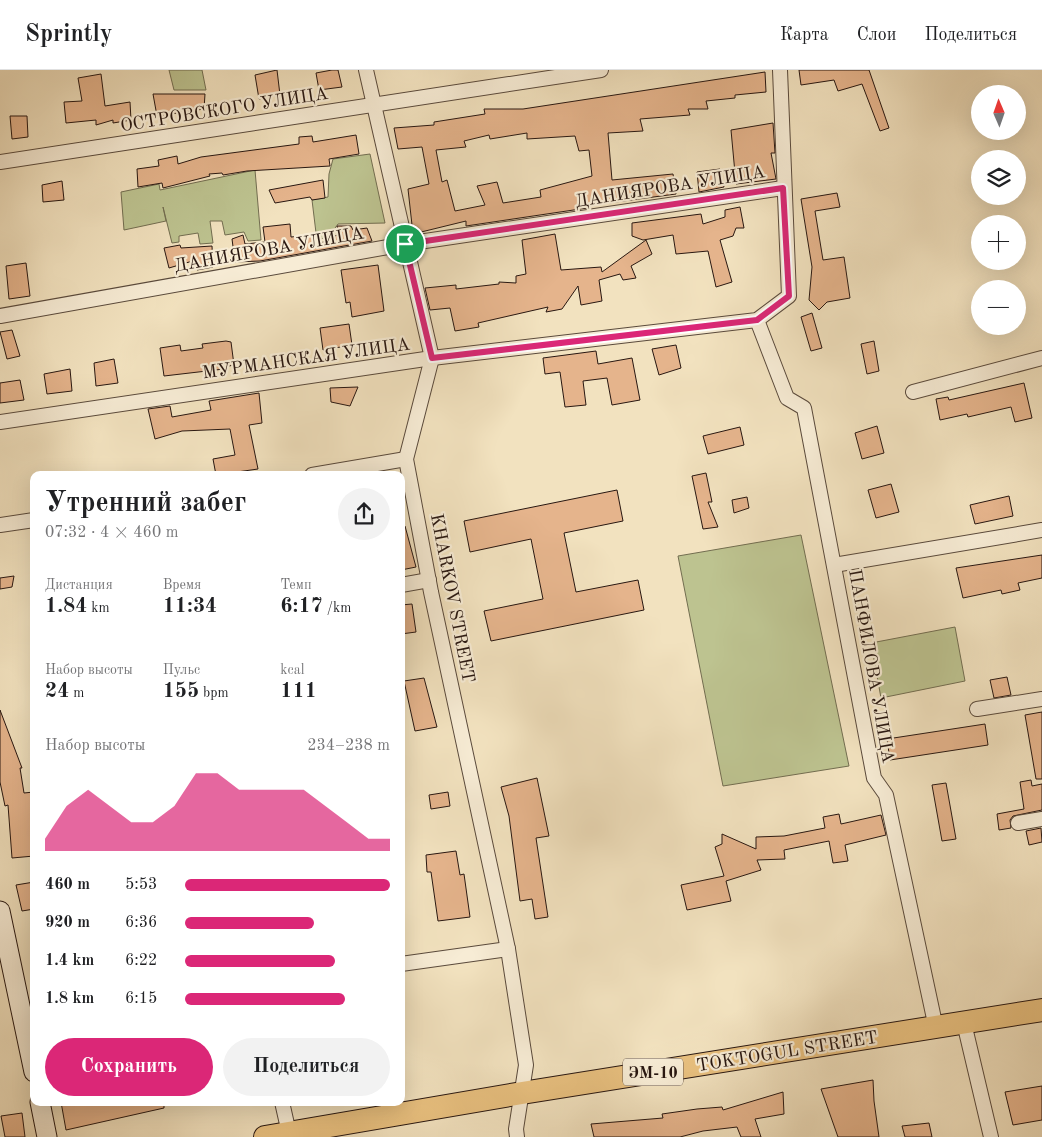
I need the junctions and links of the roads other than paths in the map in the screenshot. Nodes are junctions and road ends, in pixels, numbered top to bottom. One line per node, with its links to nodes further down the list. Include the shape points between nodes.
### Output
1 (366, 70): 4 (street, KHARKOV STREET)
2 (601, 70): 4 (street, ОСТРОВСКОГО УЛИЦА)
3 (780, 70): 6 (street)
4 (374, 105): 5 (street, ОСТРОВСКОГО УЛИЦА); 7 (street, KHARKOV STREET)
5 (0, 162)
6 (783, 188): 7 (street, ДАНИЯРОВА УЛИЦА); 9 (street, via 789,296)
7 (405, 244): 8 (street, ДАНИЯРОВА УЛИЦА); 10 (street, KHARKOV STREET)
8 (0, 316)
9 (757, 320): 10 (street, МУРМАНСКАЯ УЛИЦА); 19 (street, ПАНФИЛОВА УЛИЦА, via 787,398 804,408)
10 (432, 358): 13 (street, МУРМАНСКАЯ УЛИЦА); 14 (street, KHARKOV STREET)
11 (1042, 358): 12 (street)
12 (913, 392)
13 (0, 422)
14 (406, 459): 15 (street); 20 (street, KHARKOV STREET)
15 (336, 471)
16 (30, 521): 17 (street)
17 (0, 525)
18 (1042, 530): 19 (street)
19 (834, 564): 31 (street, ПАНФИЛОВА УЛИЦА, via 874,778 886,795)
20 (429, 580): 21 (street); 27 (street, KHARKOV STREET)
21 (405, 584)
22 (1042, 699): 23 (street)
23 (978, 709)
24 (1042, 819): 25 (street)
25 (1018, 823)
26 (0, 911): 32 (main road)
27 (508, 949): 28 (street); 33 (street, KHARKOV STREET, via 526,1065)
28 (405, 963)
29 (1042, 1010): 30 (highway, TOKTOGUL STREET / ЭМ-10)
30 (964, 1023): 31 (highway, TOKTOGUL STREET / ЭМ-10); 40 (street)
31 (936, 1028): 33 (highway, TOKTOGUL STREET / ЭМ-10)
32 (30, 1053)
33 (522, 1093): 36 (highway, TOKTOGUL STREET / ЭМ-10); 39 (street, KHARKOV STREET)
34 (41, 1106): 37 (main road)
35 (283, 1106): 36 (street)
36 (290, 1133): 38 (highway, TOKTOGUL STREET / ЭМ-10)
37 (47, 1137)
38 (265, 1137)
39 (517, 1137)
40 (991, 1137)

